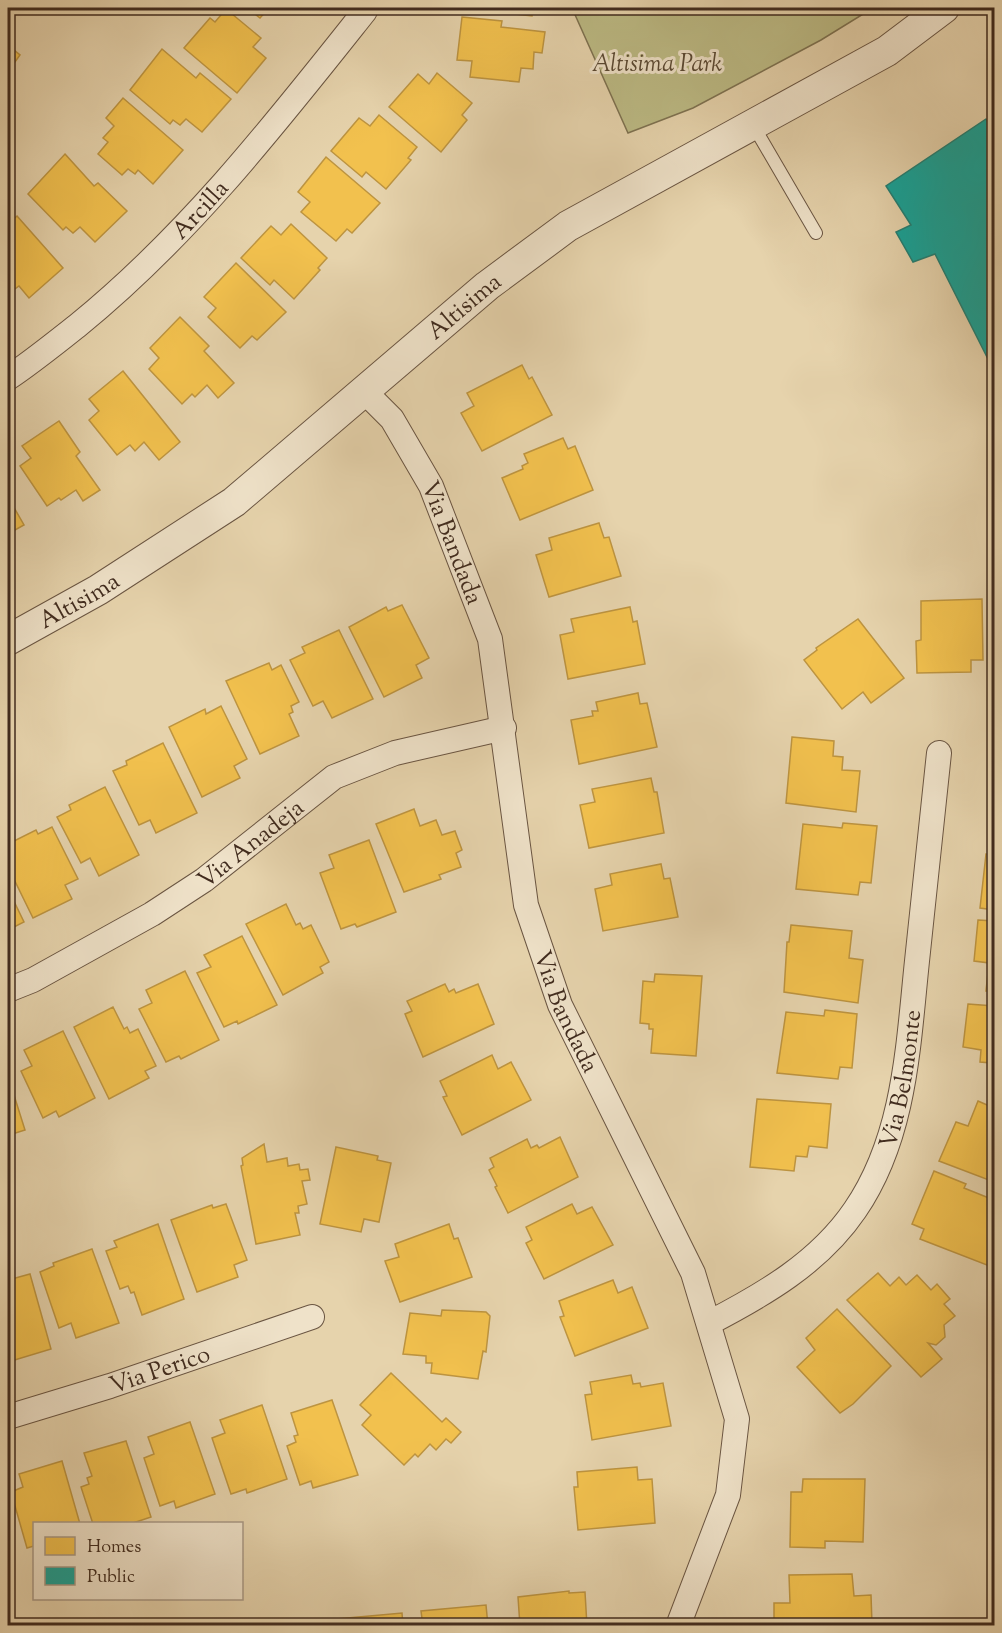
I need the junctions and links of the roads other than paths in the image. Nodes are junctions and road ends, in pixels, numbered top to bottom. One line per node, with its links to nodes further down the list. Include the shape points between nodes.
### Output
1 (944, 8): 3 (street, Altisima, via 887,51)
2 (365, 11): 5 (street, Arcilla, via 244,162 128,285)
3 (753, 124): 4 (lane); 6 (street, Altisima, via 568,226 487,286)
4 (816, 234)
5 (8, 378)
6 (365, 392): 7 (street, Altisima, via 234,502 98,590); 8 (street, Via Bandada, via 392,419 431,486 490,639)
7 (8, 640)
8 (504, 729): 10 (street, Via Anadeja, via 395,753 334,777 204,880 152,914); 12 (street, Via Bandada, via 515,839 530,916 560,1005 693,1273)
9 (939, 753): 12 (street, Via Belmonte, via 902,1096 884,1156 855,1210 820,1251 765,1294)
10 (8, 990)
11 (312, 1317): 13 (street, Via Perico)
12 (709, 1323): 14 (street, Via Bandada, via 736,1419 729,1495)
13 (8, 1417)
14 (678, 1626)

